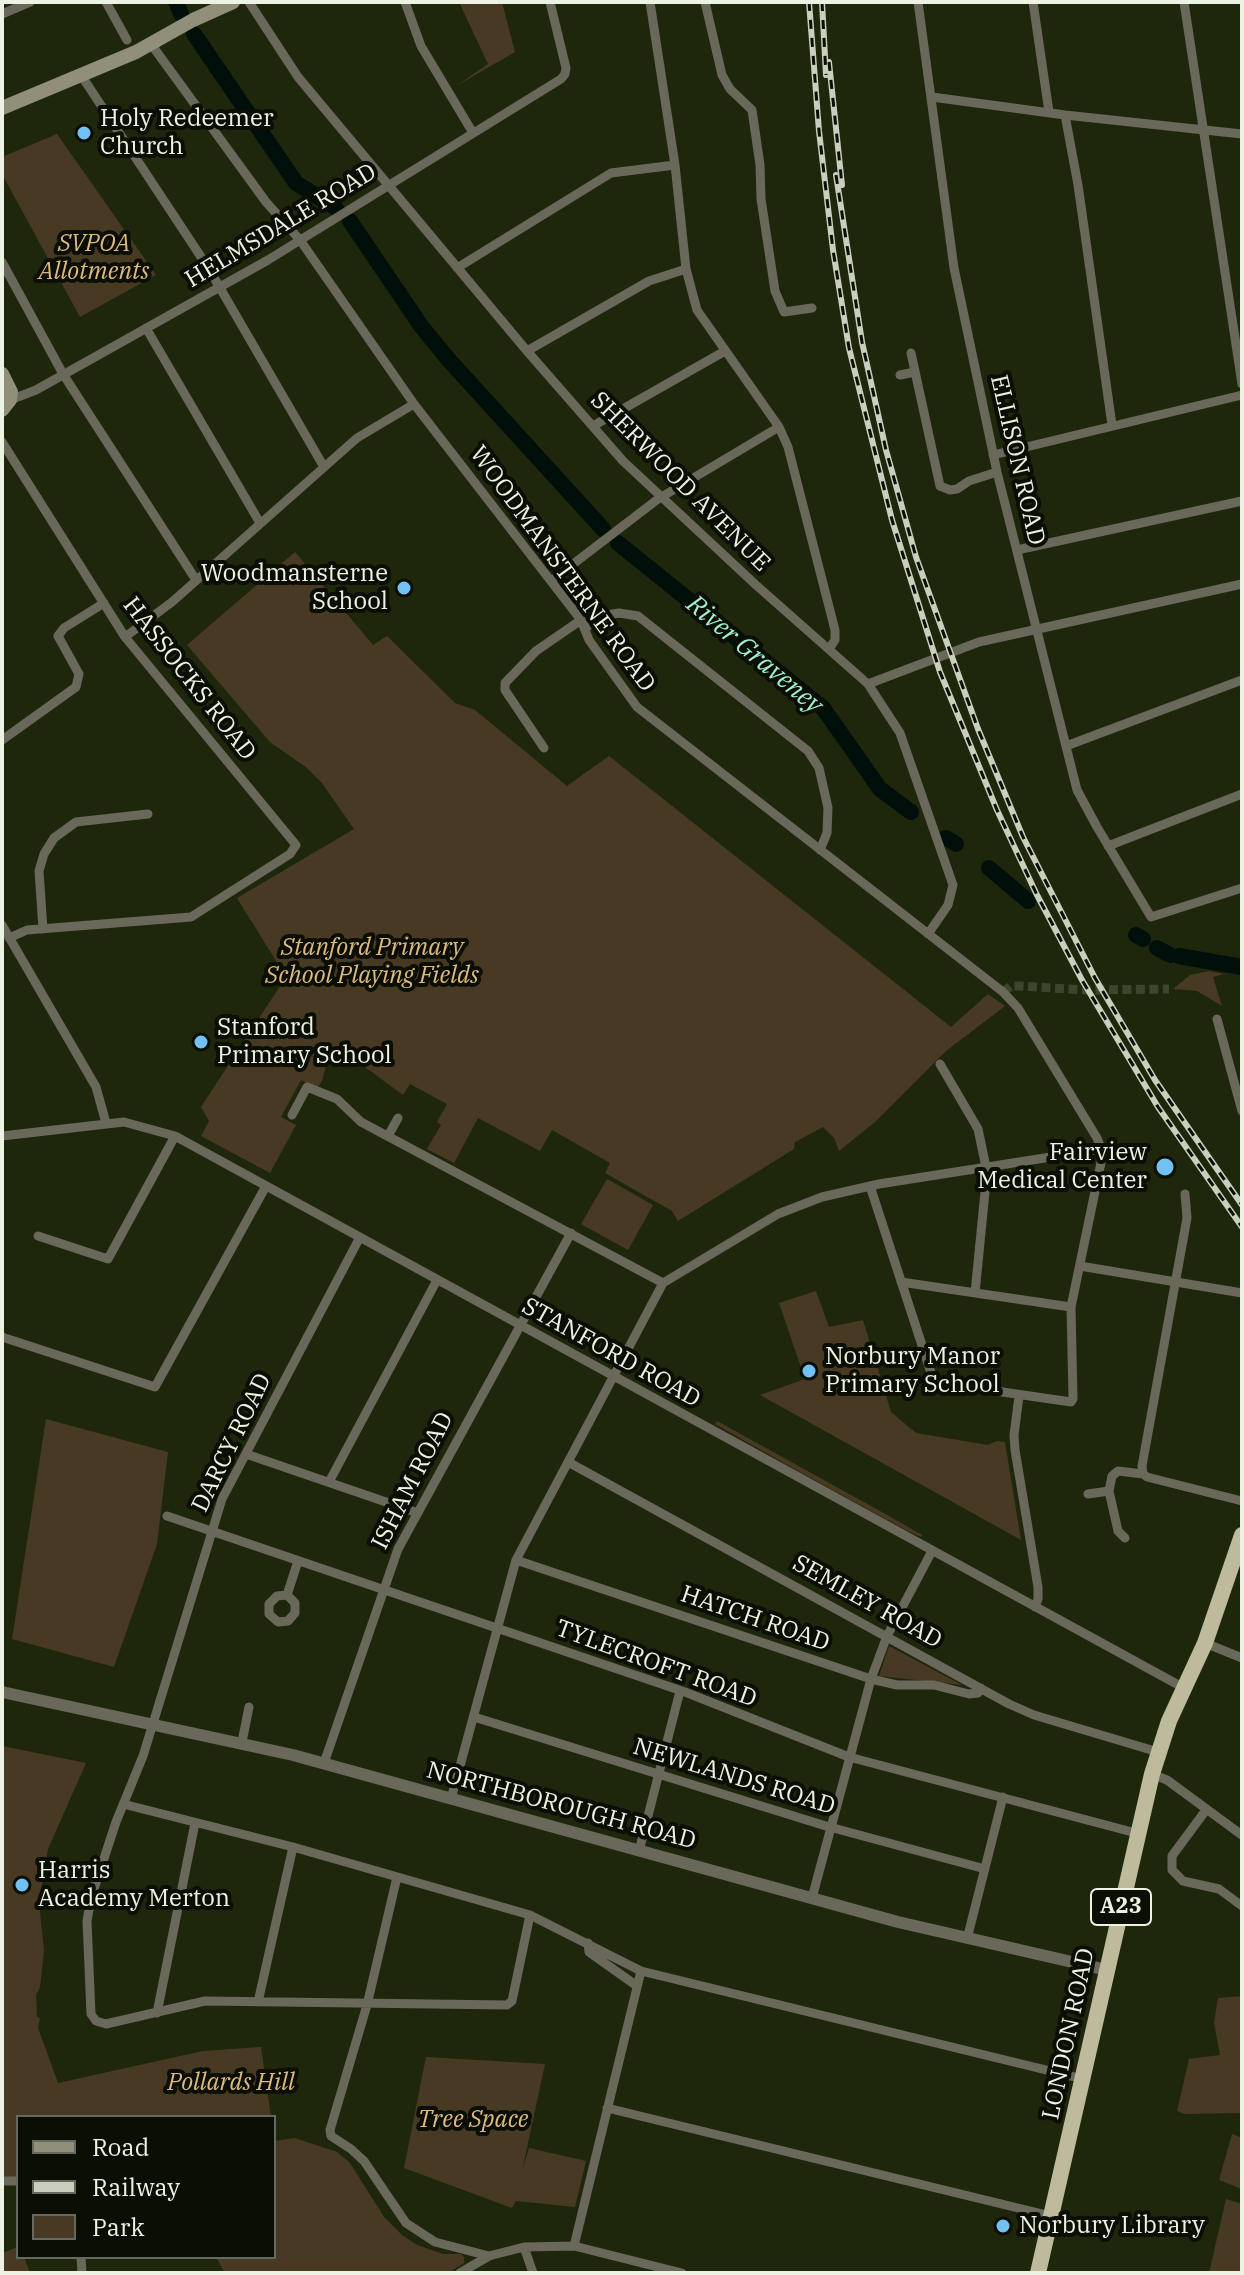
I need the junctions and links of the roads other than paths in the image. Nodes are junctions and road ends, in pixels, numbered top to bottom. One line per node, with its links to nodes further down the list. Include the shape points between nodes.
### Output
1 (30, 2): 12 (street)
2 (106, 2): 13 (street)
3 (233, 2): 14 (main road)
4 (249, 2): 24 (street, SHERWOOD AVENUE, via 298,77)
5 (405, 2): 21 (street, via 421,46)
6 (550, 2): 21 (street, HELMSDALE ROAD, via 565,74)
7 (650, 2): 23 (street)
8 (705, 2): 30 (street, via 722,75 752,110 775,291 784,312)
9 (918, 2): 16 (street, ELLISON ROAD)
10 (1033, 2): 18 (street)
11 (1184, 2): 20 (street)
12 (2, 14)
13 (127, 40)
14 (151, 44): 15 (main road); 25 (street, WOODMANSTERNE ROAD, via 266,202)
15 (81, 75): 17 (main road); 29 (street)
16 (932, 97): 18 (street); 47 (street, ELLISON ROAD, via 954,268)
17 (2, 108)
18 (1049, 112): 19 (street)
19 (1065, 115): 20 (street); 43 (street)
20 (1204, 130): 22 (street); 39 (street)
21 (473, 133): 24 (street, HELMSDALE ROAD)
22 (1242, 134)
23 (675, 165): 27 (street, via 611,173); 28 (street)
24 (389, 186): 25 (street, HELMSDALE ROAD); 27 (street, SHERWOOD AVENUE)
25 (300, 240): 29 (street, HELMSDALE ROAD); 41 (street, WOODMANSTERNE ROAD)
26 (2, 262): 37 (street)
27 (457, 268): 32 (street, SHERWOOD AVENUE)
28 (686, 269): 32 (street, via 649,281); 33 (street, via 697,310)
29 (219, 287): 31 (street, HELMSDALE ROAD); 48 (street)
30 (812, 308)
31 (146, 328): 37 (street, HELMSDALE ROAD); 52 (street)
32 (527, 351): 44 (street, SHERWOOD AVENUE)
33 (725, 351): 44 (street); 45 (street)
34 (911, 353): 35 (street)
35 (915, 372): 38 (street); 49 (street, via 940,486 957,489)
36 (2, 374): 42 (main road, via 10,389)
37 (63, 374): 42 (street, HELMSDALE ROAD); 54 (street)
38 (900, 375)
39 (1242, 384)
40 (1242, 395): 43 (street)
41 (414, 404): 48 (street, via 364,433); 55 (street, WOODMANSTERNE ROAD)
42 (6, 405)
43 (1112, 425): 47 (street)
44 (593, 426): 50 (street, SHERWOOD AVENUE)
45 (779, 427): 50 (street); 61 (street, via 835,630)
46 (2, 442): 57 (street, HASSOCKS ROAD)
47 (993, 455): 49 (street, ELLISON ROAD)
48 (324, 467): 52 (street)
49 (997, 472): 53 (street, ELLISON ROAD)
50 (663, 497): 55 (street); 61 (street, SHERWOOD AVENUE)
51 (1242, 501): 53 (street)
52 (260, 523): 54 (street)
53 (1017, 550): 59 (street, ELLISON ROAD)
54 (196, 580): 60 (street)
55 (551, 581): 58 (street, WOODMANSTERNE ROAD)
56 (1242, 584): 59 (street)
57 (104, 603): 60 (street, HASSOCKS ROAD); 64 (street, via 58,636 79,674 74,691)
58 (582, 624): 66 (street, via 536,651 505,683); 70 (street, WOODMANSTERNE ROAD, via 637,707); 70 (street, via 619,613 638,616 808,751 819,768 828,808)
59 (1037, 630): 63 (street, via 979,642); 65 (street, ELLISON ROAD)
60 (125, 637): 73 (street, HASSOCKS ROAD, via 296,849 187,919)
61 (829, 649): 63 (street, SHERWOOD AVENUE)
62 (1242, 680): 65 (street)
63 (868, 684): 74 (street, SHERWOOD AVENUE, via 900,733 953,885 950,900)
64 (2, 740)
65 (1066, 746): 69 (street, ELLISON ROAD, via 1081,798)
66 (544, 748)
67 (1242, 794): 69 (street)
68 (148, 814): 73 (street, via 76,822 54,838 39,871)
69 (1108, 846): 71 (street, ELLISON ROAD, via 1154,918)
70 (820, 850): 74 (street, WOODMANSTERNE ROAD)
71 (1242, 888)
72 (2, 925): 75 (street)
73 (43, 929): 75 (street)
74 (928, 934): 85 (street, WOODMANSTERNE ROAD, via 1018,1008)
75 (9, 938): 81 (street, via 96,1087)
76 (1217, 1019): 78 (street)
77 (940, 1064): 86 (street, via 978,1129)
78 (1242, 1111)
79 (292, 1115): 84 (street, via 307,1087 337,1099)
80 (398, 1118): 84 (street)
81 (106, 1123): 82 (street, STANFORD ROAD); 83 (street, STANFORD ROAD, via 135,1124)
82 (2, 1136)
83 (175, 1136): 87 (street, STANFORD ROAD); 91 (street, via 108,1259)
84 (388, 1136): 90 (street)
85 (1102, 1149): 86 (street); 93 (street)
86 (986, 1167): 88 (street); 98 (street)
87 (266, 1186): 92 (street, STANFORD ROAD); 102 (street, via 155,1387)
88 (870, 1186): 95 (street); 97 (street, via 785,1210)
89 (1185, 1194): 96 (street, via 1187,1218)
90 (571, 1233): 97 (street); 101 (street, ISHAM ROAD)
91 (38, 1236)
92 (360, 1237): 94 (street, STANFORD ROAD); 105 (street, DARCY ROAD)
93 (1080, 1266): 96 (street); 100 (street)
94 (437, 1280): 101 (street, STANFORD ROAD); 108 (street)
95 (901, 1282): 98 (street); 104 (street, via 934,1382)
96 (1176, 1282): 99 (street); 107 (street)
97 (663, 1283): 103 (street)
98 (975, 1293): 100 (street)
99 (1242, 1293)
100 (1071, 1307): 104 (street, via 1073,1399)
101 (519, 1325): 103 (street, STANFORD ROAD); 112 (street, ISHAM ROAD)
102 (2, 1337)
103 (613, 1377): 106 (street); 117 (street, STANFORD ROAD)
104 (1019, 1396): 122 (street, via 1015,1450 1038,1587)
105 (246, 1454): 108 (street); 114 (street, DARCY ROAD)
106 (568, 1462): 118 (street); 124 (street, SEMLEY ROAD)
107 (1143, 1474): 109 (street, via 1118,1471); 111 (street)
108 (329, 1482): 112 (street)
109 (1109, 1491): 110 (street); 116 (street, via 1118,1531)
110 (1088, 1494)
111 (1242, 1501)
112 (418, 1513): 120 (street, ISHAM ROAD)
113 (167, 1516): 114 (street, TYLECROFT ROAD)
114 (212, 1531): 119 (street, TYLECROFT ROAD); 134 (street, DARCY ROAD)
115 (1242, 1535): 125 (highway, LONDON ROAD / A23)
116 (1125, 1538)
117 (932, 1551): 122 (street, STANFORD ROAD); 124 (street)
118 (516, 1560): 123 (street); 127 (street, HATCH ROAD)
119 (298, 1561): 120 (street, TYLECROFT ROAD); 121 (street)
120 (383, 1590): 123 (street, TYLECROFT ROAD); 138 (street, ISHAM ROAD)
121 (287, 1595)
122 (1035, 1607): 129 (street, STANFORD ROAD)
123 (497, 1629): 130 (street, TYLECROFT ROAD); 133 (street)
124 (887, 1636): 127 (street); 128 (street, SEMLEY ROAD)
125 (1205, 1643): 126 (street); 129 (highway, LONDON ROAD / A23)
126 (1242, 1658)
127 (871, 1679): 128 (street, HATCH ROAD, via 969,1694); 137 (street)
128 (981, 1688): 136 (street, SEMLEY ROAD, via 1026,1712)
129 (1184, 1688): 136 (highway, LONDON ROAD / A23)
130 (680, 1691): 137 (street, TYLECROFT ROAD); 139 (street)
131 (2, 1692): 134 (street, NORTHBOROUGH ROAD)
132 (249, 1707): 135 (street)
133 (474, 1717): 139 (street, NEWLANDS ROAD); 142 (street)
134 (151, 1723): 135 (street, NORTHBOROUGH ROAD); 143 (street, DARCY ROAD)
135 (242, 1742): 138 (street, NORTHBOROUGH ROAD)
136 (1158, 1752): 140 (highway, LONDON ROAD / A23)
137 (849, 1757): 141 (street, TYLECROFT ROAD); 146 (street)
138 (324, 1763): 142 (street, NORTHBOROUGH ROAD)
139 (659, 1774): 146 (street, NEWLANDS ROAD); 150 (street)
140 (1152, 1774): 144 (street); 147 (highway, LONDON ROAD / A23)
141 (1003, 1797): 147 (street, TYLECROFT ROAD); 151 (street)
142 (451, 1799): 150 (street, NORTHBOROUGH ROAD)
143 (123, 1804): 145 (street); 163 (street, DARCY ROAD, via 88,1914 90,2010 96,2021 106,2024)
144 (1206, 1810): 148 (street); 154 (street, via 1172,1856 1172,1870 1183,1881 1219,1889)
145 (195, 1823): 149 (street); 163 (street)
146 (830, 1828): 151 (street, NEWLANDS ROAD); 153 (street)
147 (1136, 1833): 158 (highway, LONDON ROAD / A23)
148 (1242, 1835)
149 (293, 1847): 152 (street); 161 (street)
150 (639, 1851): 153 (street, NORTHBOROUGH ROAD)
151 (985, 1869): 156 (street)
152 (397, 1877): 155 (street); 162 (street)
153 (812, 1898): 156 (street, NORTHBOROUGH ROAD)
154 (1242, 1906)
155 (530, 1915): 157 (street); 162 (street, via 509,2004)
156 (967, 1939): 158 (street, NORTHBOROUGH ROAD)
157 (588, 1943): 159 (street); 160 (street, via 589,1952)
158 (1107, 1970): 164 (highway, LONDON ROAD / A23)
159 (641, 1971): 160 (street); 164 (street)
160 (637, 1986): 165 (street)
161 (258, 2002): 162 (street); 163 (street, via 199,2002)
162 (367, 2005): 169 (street, via 330,2135 360,2156 412,2228 441,2244)
163 (157, 2013)
164 (1083, 2079): 166 (highway, LONDON ROAD / A23)
165 (607, 2108): 166 (street); 167 (street)
166 (1051, 2216): 173 (highway, LONDON ROAD / A23)
167 (574, 2246): 168 (street); 172 (street)
168 (524, 2247): 169 (street); 171 (street)
169 (489, 2256): 170 (street)
170 (460, 2273)
171 (533, 2273)
172 (682, 2273)
173 (1038, 2273)

